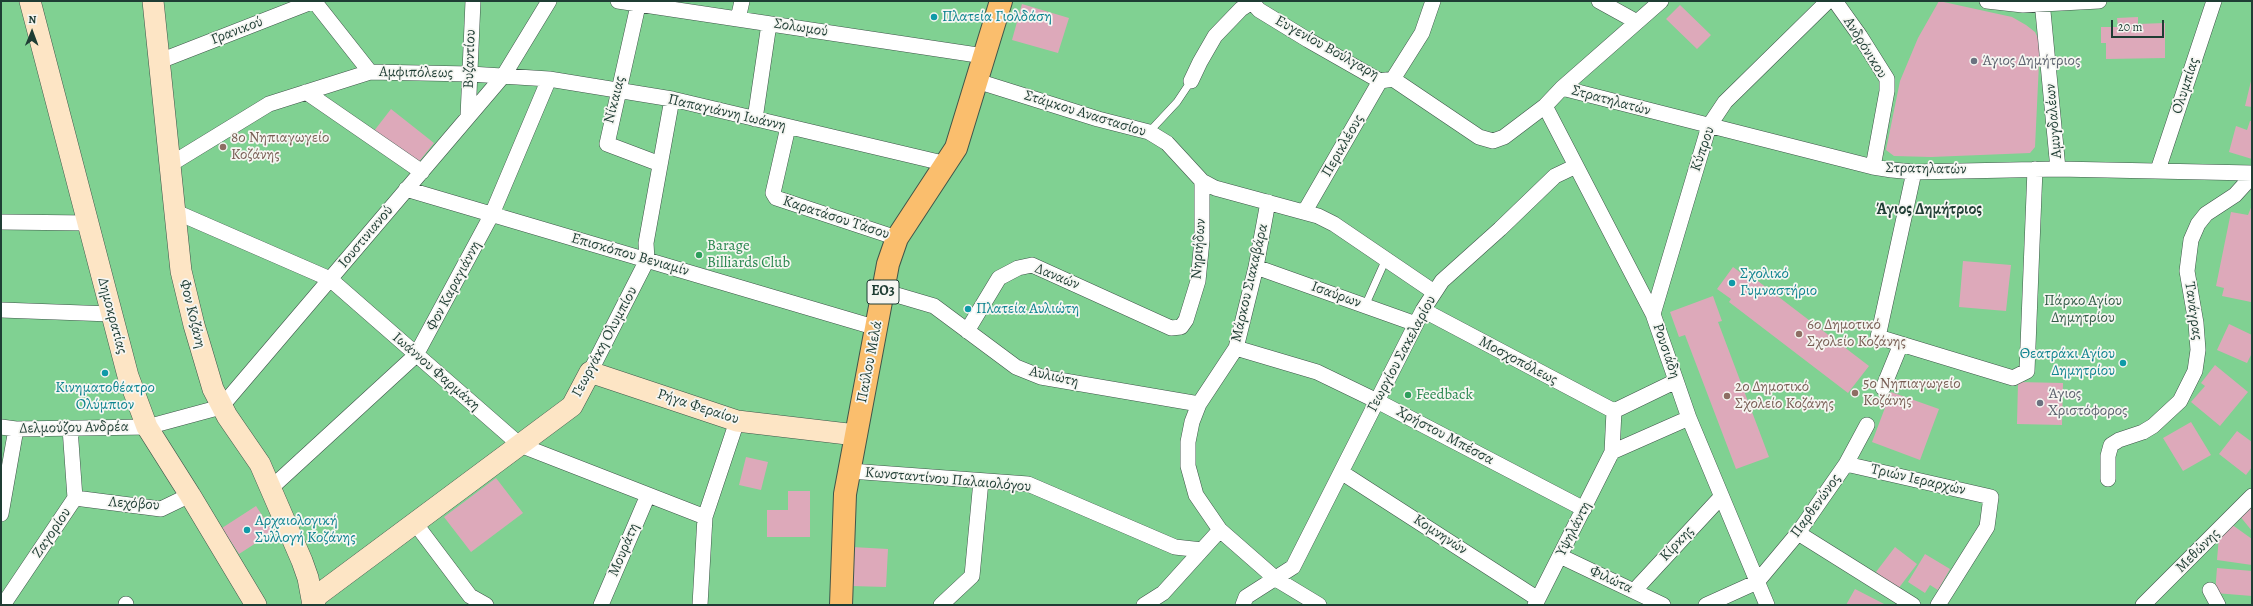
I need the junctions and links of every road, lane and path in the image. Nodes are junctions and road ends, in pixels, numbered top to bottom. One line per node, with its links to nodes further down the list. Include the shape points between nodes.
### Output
1 (30, 1): 60 (main road, Δημοκρατίας)
2 (153, 1): 24 (main road, Φον Κοζάνη)
3 (314, 1): 24 (street, Γρανικού); 25 (street, Αμφιπόλεως)
4 (473, 1): 26 (street, Βυζαντίου)
5 (549, 1): 27 (street, Ιουστινιανού)
6 (618, 1): 18 (street, Σολωμού)
7 (742, 1): 20 (street)
8 (1001, 1): 23 (main road, Παύλου Μελά / ΕΟ3)
9 (1252, 1): 29 (street, Ευγενίου Βούλγαρη, via 1259,10 1275,20); 31 (street, via 1215,36)
10 (1433, 1): 29 (street, Περικλέους, via 1422,33)
11 (1599, 1): 21 (street)
12 (1661, 1): 21 (street, Ευγενίου Βούλγαρη)
13 (1828, 1): 39 (street, Κύπρου, via 1725,102)
14 (1835, 1): 46 (street, Ανδρόνικου, via 1887,79)
15 (1987, 1): 19 (street)
16 (2099, 1): 19 (street)
17 (2214, 1): 49 (street, Ολυμπίας)
18 (639, 3): 20 (street, Σολωμού); 33 (street, Νίκαιας)
19 (2042, 3): 48 (street, Αμυγδαλέων)
20 (738, 19): 22 (street, Σολωμού)
21 (1637, 22): 32 (street, Ευγενίου Βούλγαρη)
22 (769, 24): 23 (street, Σολωμού); 38 (street)
23 (984, 56): 30 (main road, Παύλου Μελά / ΕΟ3)
24 (160, 61): 42 (main road, Φον Κοζάνη)
25 (370, 72): 26 (street, Αμφιπόλεως); 34 (street)
26 (470, 74): 27 (street, Αμφιπόλεως); 37 (street, Βυζαντίου)
27 (504, 75): 28 (street, Παπαγιάννη Ιωάννη); 37 (street, Ιουστινιανού)
28 (549, 79): 33 (street, Παπαγιάννη Ιωάννη); 58 (street, Φον Καραγιάννη)
29 (1386, 80): 36 (street, Ευγενίου Βούλγαρη, via 1479,137 1493,141 1504,137); 56 (street, Περικλέους)
30 (977, 81): 41 (street, Στάμκου Αναστασίου, via 1098,119); 44 (main road, Παύλου Μελά / ΕΟ3, via 960,137)
31 (1191, 81): 41 (lane, via 1177,102)
32 (1562, 88): 36 (street, Ευγενίου Βούλγαρη); 39 (street, Στρατηλατών)
33 (618, 91): 35 (street, Παπαγιάννη Ιωάννη); 43 (street, Νίκαιας, via 606,144)
34 (306, 92): 42 (street, via 269,104); 50 (street)
35 (672, 100): 38 (street, Παπαγιάννη Ιωάννη); 43 (street, Γεωργάκη Ολυμπίου)
36 (1545, 106): 45 (street, Ρουσιάδη)
37 (468, 117): 50 (street, Ιουστινιανού)
38 (756, 119): 40 (street, Παπαγιάννη Ιωάννη)
39 (1709, 126): 46 (street, Στρατηλατών); 72 (street, Κύπρου)
40 (788, 127): 44 (street, Παπαγιάννη Ιωάννη); 61 (street, Καρατάσου Τάσου, via 773,193 776,198)
41 (1149, 132): 53 (street, Στάμκου Αναστασίου, via 1167,142)
42 (171, 164): 57 (main road, Φον Κοζάνη)
43 (660, 164): 63 (street, Γεωργάκη Ολυμπίου, via 646,243)
44 (947, 164): 61 (main road, Παύλου Μελά / ΕΟ3)
45 (1576, 166): 67 (street, Γεωργίου Σακελαρίου, via 1555,176); 72 (street, Ρουσιάδη)
46 (1873, 167): 51 (street, Στρατηλατών)
47 (2035, 169): 48 (street, Στρατηλατών); 51 (street, Στρατηλατών); 77 (street, via 2027,371 2013,378)
48 (2058, 169): 49 (street, Στρατηλατών)
49 (2158, 170): 52 (street, Στρατηλατών)
50 (422, 172): 54 (street, Ιουστινιανού)
51 (1914, 172): 77 (street, via 1878,337)
52 (2252, 173): 100 (street, Τανάγρας, via 2235,195 2206,214 2191,240 2187,271 2198,350 2195,371 2190,382 2180,401 2153,426 2111,445 2108,456)
53 (1202, 181): 55 (street, Στάμκου Αναστασίου, via 1215,188); 75 (street, Νηριήδων, via 1202,240 1198,281 1186,320 1181,327)
54 (406, 189): 58 (street, Επισκόπου Βενιαμίν); 65 (street, Ιουστινιανού)
55 (1268, 202): 56 (street, Στάμκου Αναστασίου); 64 (street, Μάρκου Σιακαβάρα)
56 (1306, 211): 62 (street, Στάμκου Αναστασίου, via 1334,224)
57 (176, 212): 65 (street, Ιωάννου Φαρμάκη); 85 (main road, Φον Κοζάνη, via 181,271 187,301 213,389)
58 (492, 214): 63 (street, Επισκόπου Βενιαμίν); 79 (street, Φον Καραγιάννη)
59 (1, 222): 60 (street)
60 (88, 223): 71 (main road, Δημοκρατίας)
61 (898, 238): 66 (main road, Παύλου Μελά / ΕΟ3, via 888,264)
62 (1387, 258): 67 (street, Στάμκου Αναστασίου); 68 (lane)
63 (646, 260): 74 (street, Επισκόπου Βενιαμίν); 80 (street, Γεωργάκη Ολυμπίου)
64 (1256, 267): 68 (street, Ισαύρων); 78 (street, Μάρκου Σιακαβάρα)
65 (330, 279): 79 (street, Ιωάννου Φαρμάκη); 85 (street, Ιουστινιανού)
66 (883, 291): 74 (main road, Παύλου Μελά / ΕΟ3); 76 (street, Αυλιώτη, via 934,306)
67 (1434, 292): 70 (street, Γεωργίου Σακελαρίου)
68 (1365, 306): 73 (street, Ισαύρων)
69 (1, 310): 71 (street)
70 (1423, 310): 73 (street, Γεωργίου Σακελαρίου); 86 (street, Μοσχοπόλεως)
71 (111, 314): 91 (main road, Δημοκρατίας, via 128,376)
72 (1653, 314): 81 (street, Ρουσιάδη)
73 (1416, 324): 83 (street, Γεωργίου Σακελαρίου)
74 (877, 328): 94 (main road, Παύλου Μελά / ΕΟ3)
75 (1171, 328): 76 (street, Δαναών, via 1032,265 1018,268 999,278)
76 (967, 331): 84 (street, Αυλιώτη, via 1016,367 1041,377)
77 (1901, 344): 82 (street)
78 (1236, 348): 83 (street, Χρήστου Μπέσσα, via 1317,372); 84 (street, Μάρκου Σιακαβάρα)
79 (416, 355): 95 (street, Ιωάννου Φαρμάκη); 102 (street, Φον Καραγιάννη)
80 (590, 372): 88 (main road, Ρήγα Φεραίου); 95 (main road, Γεωργάκη Ολυμπίου, via 572,406)
81 (1676, 381): 86 (street); 87 (street, Ρουσιάδη)
82 (1884, 388)
83 (1377, 400): 99 (street, Γεωργίου Σακελαρίου); 109 (street, Χρήστου Μπέσσα)
84 (1199, 404): 112 (street, Μάρκου Σιακαβάρα, via 1191,428 1188,466 1196,495)
85 (221, 407): 91 (street); 102 (main road, Φον Κοζάνη, via 260,464)
86 (1614, 411): 96 (street, Υψηλάντη)
87 (1689, 418): 96 (street); 106 (street, Ρουσιάδη)
88 (737, 421): 94 (main road, Ρήγα Φεραίου); 110 (street)
89 (1867, 425): 97 (street, Παρθενώνος)
90 (1, 427): 93 (street, Δελμούζου Ανδρέα)
91 (147, 427): 92 (street, Δελμούζου Ανδρέα); 103 (main road, Δημοκρατίας)
92 (70, 428): 93 (street, Δελμούζου Ανδρέα); 107 (street, Ζαγορίου)
93 (16, 429): 108 (street)
94 (856, 436): 98 (main road, Παύλου Μελά / ΕΟ3)
95 (520, 445): 104 (street, Ιωάννου Φαρμάκη); 111 (main road, Γεωργάκη Ολυμπίου)
96 (1612, 452): 109 (street, Υψηλάντη)
97 (1846, 464): 113 (street, Παρθενώνος); 136 (street, Τριών Ιεραρχών, via 1990,497 1987,527)
98 (850, 471): 101 (street, Κωνσταντίνου Παλαιολόγου); 127 (main road, Παύλου Μελά / ΕΟ3, via 845,494)
99 (1341, 472): 116 (street, Γεωργίου Σακελαρίου, via 1293,567); 120 (street, Κομνηνών)
100 (2108, 479)
101 (981, 481): 114 (street, Κωνσταντίνου Παλαιολόγου, via 1028,484 1175,547); 128 (street, via 972,576)
102 (271, 488): 124 (main road, Φον Κοζάνη, via 302,561)
103 (190, 495): 107 (street, Λεχόβου, via 161,508); 123 (main road, Δημοκρατίας)
104 (648, 495): 110 (street, Ιωάννου Φαρμάκη); 125 (street, Μουράτη)
105 (2252, 496): 137 (street, Μεθώνης)
106 (1721, 497): 117 (street, Ρουσιάδη); 119 (street, Κίρκης)
107 (75, 498): 122 (street, Ζαγορίου)
108 (2, 508)
109 (1584, 509): 115 (street, Υψηλάντη)
110 (705, 517): 126 (street)
111 (415, 523): 121 (street, via 470,596); 124 (main road, Γεωργάκη Ολυμπίου, via 318,595)
112 (1220, 530): 114 (street); 116 (street, Μάρκου Σιακαβάρα)
113 (1798, 533): 117 (street, Παρθενώνος); 135 (street)
114 (1202, 550): 129 (street, via 1163,592)
115 (1560, 556): 119 (street, Φιλώτα); 120 (street, Υψηλάντη)
116 (1276, 579): 130 (street, Γεωργίου Σακελαρίου, via 1246,597); 131 (street, Μάρκου Σιακαβάρα)
117 (1757, 582): 133 (street); 134 (street, Ρουσιάδη)
118 (2210, 590): 138 (street)
119 (1634, 591): 132 (street, Φιλώτα)
120 (1537, 602)
121 (480, 604)
122 (3, 605)
123 (256, 605)
124 (313, 605)
125 (601, 605)
126 (700, 605)
127 (842, 605)
128 (941, 605)
129 (1144, 605)
130 (1243, 605)
131 (1319, 605)
132 (1663, 605)
133 (1706, 605)
134 (1767, 605)
135 (1912, 605)
136 (1938, 605)
137 (2143, 605)
138 (2218, 605)

